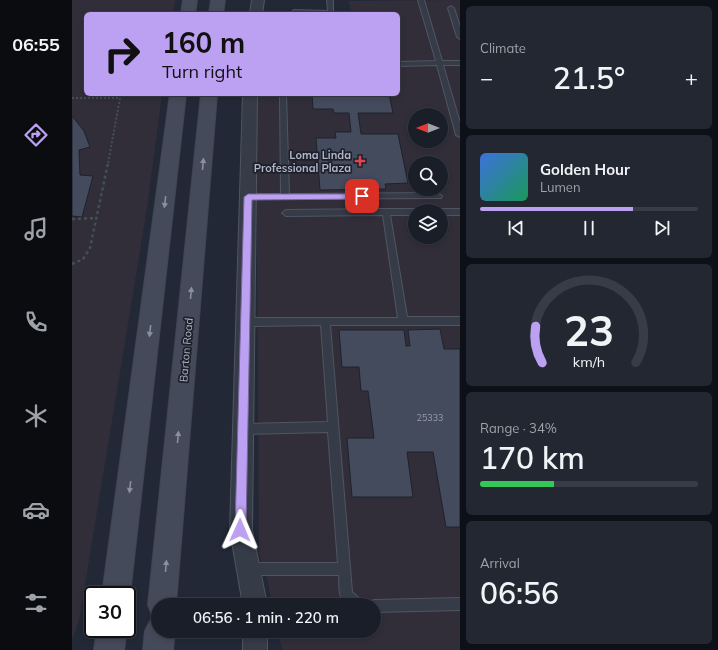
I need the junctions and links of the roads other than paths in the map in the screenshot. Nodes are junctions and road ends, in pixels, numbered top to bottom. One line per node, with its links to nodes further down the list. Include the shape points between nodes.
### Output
1 (190, 0): 7 (main road)
2 (218, 0): 8 (main road)
3 (258, 0): 9 (street)
4 (330, 0): 12 (lane)
5 (421, 0): 16 (lane)
6 (451, 8): 13 (lane)
7 (188, 12)
8 (216, 12)
9 (256, 12)
10 (294, 12): 11 (lane)
11 (331, 12)
12 (331, 12)
13 (460, 37)
14 (460, 63): 16 (lane)
15 (400, 64): 16 (lane)
16 (439, 64): 21 (lane)
17 (178, 96): 38 (main road, one-way to 38)
18 (209, 96): 39 (main road, Barton Road, one-way to 18)
19 (250, 96): 23 (street)
20 (283, 96): 24 (lane)
21 (460, 135)
22 (438, 196): 24 (lane)
23 (248, 197): 24 (lane); 32 (street)
24 (285, 197)
25 (386, 212): 26 (lane); 29 (lane); 30 (lane)
26 (408, 212)
27 (448, 212): 28 (lane)
28 (460, 212)
29 (286, 213)
30 (403, 321): 31 (lane); 33 (lane)
31 (460, 321)
32 (245, 322): 33 (lane); 35 (street)
33 (325, 322): 34 (lane)
34 (333, 427): 35 (lane); 37 (lane)
35 (242, 428): 36 (street, via 240,530)
36 (248, 569): 37 (lane); 40 (street)
37 (344, 569): 41 (lane, via 346,595)
38 (117, 586)
39 (163, 598)
40 (254, 598)
41 (350, 598)
42 (460, 604): 43 (lane)
43 (381, 606)
44 (111, 638): 47 (main road)
45 (159, 638): 48 (main road)
46 (255, 638): 49 (street)
47 (109, 650)
48 (158, 650)
49 (255, 650)

